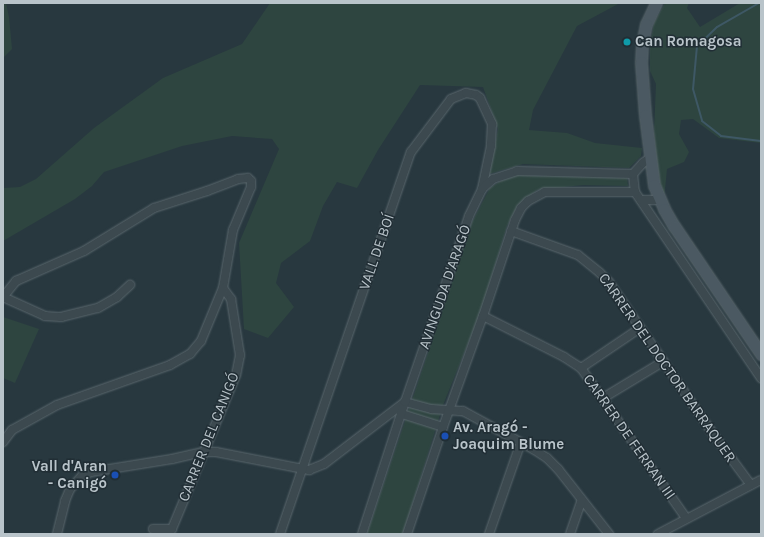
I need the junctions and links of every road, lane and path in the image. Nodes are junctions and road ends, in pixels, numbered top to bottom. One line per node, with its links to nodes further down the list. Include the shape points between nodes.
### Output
1 (656, 3): 2 (street, via 646,24 642,51)
2 (650, 158): 3 (street); 7 (street)
3 (633, 174): 4 (street, via 517,172 493,179); 5 (street)
4 (482, 189): 19 (street, AVINGUDA D'ARAGÓ, via 470,216); 27 (street, VALL DE BOÍ, via 491,146 492,124 480,98 466,93 451,99 411,152)
5 (635, 192): 6 (street); 8 (street, via 545,192 521,208)
6 (641, 200): 7 (street); 17 (street)
7 (659, 200): 14 (street)
8 (511, 230): 12 (street); 13 (street, CARRER DEL DOCTOR BARRAQUER, via 566,250 592,265 609,282)
9 (130, 285): 11 (street, via 117,298 98,308 61,317 45,316)
10 (223, 288): 11 (street, via 233,230 251,187 248,178 238,179 154,208 84,251 16,281); 24 (street, via 201,341 190,354 170,364 57,405 12,430); 26 (street, CARRER DEL CANIGÓ, via 231,299 240,362)
11 (3, 297)
12 (483, 316): 16 (street, CARRER DE FERRAN III); 20 (street)
13 (640, 328): 15 (street, CARRER DEL DOCTOR BARRAQUER); 16 (street)
14 (761, 354)
15 (664, 361): 18 (street); 29 (street, CARRER DEL DOCTOR BARRAQUER)
16 (581, 368): 18 (street, CARRER DE FERRAN III)
17 (761, 378)
18 (603, 398): 31 (street, CARRER DE FERRAN III)
19 (405, 402): 20 (street, via 432,409); 21 (street, AVINGUDA D'ARAGÓ); 22 (street)
20 (450, 410): 23 (street); 25 (street, via 463,411)
21 (402, 414): 22 (street); 23 (street); 35 (street, AVINGUDA D'ARAGÓ)
22 (381, 420): 27 (street, via 324,464 316,468)
23 (443, 427): 36 (street)
24 (3, 442)
25 (521, 442): 30 (street, via 547,458); 37 (street)
26 (203, 452): 27 (street, via 216,452); 32 (street, CARRER DEL CANIGÓ, via 172,529); 33 (street, via 91,472 82,476 70,489)
27 (301, 469): 34 (street, VALL DE BOÍ)
28 (761, 480): 29 (street)
29 (751, 485): 31 (street)
30 (582, 500): 38 (street); 39 (street)
31 (686, 518): 40 (street)
32 (153, 529)
33 (57, 534)
34 (280, 534)
35 (362, 534)
36 (407, 534)
37 (489, 534)
38 (570, 534)
39 (609, 534)
40 (658, 534)

